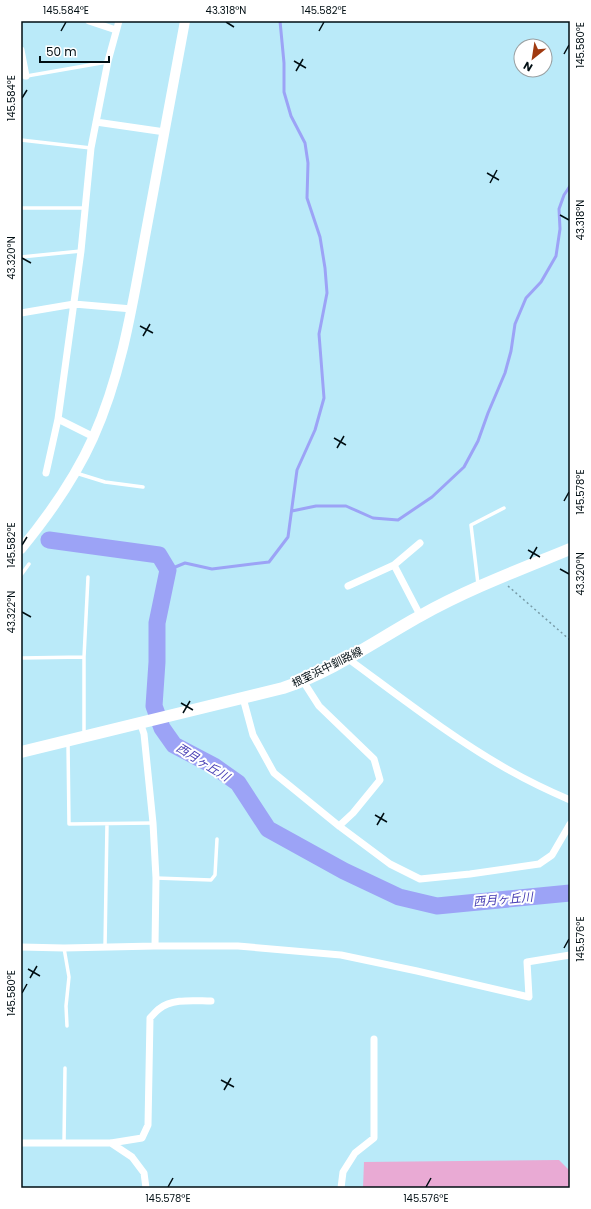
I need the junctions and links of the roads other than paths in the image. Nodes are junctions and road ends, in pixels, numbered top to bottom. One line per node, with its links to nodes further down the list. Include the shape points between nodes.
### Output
1 (89, 21): 4 (street)
2 (119, 21): 4 (street)
3 (185, 21): 9 (street)
4 (116, 30): 6 (street)
5 (21, 50): 7 (street)
6 (108, 62): 7 (lane); 8 (street)
7 (23, 76)
8 (96, 122): 9 (street); 11 (street)
9 (165, 132): 17 (street)
10 (21, 140): 11 (lane)
11 (91, 148): 13 (street)
12 (21, 208): 13 (lane)
13 (86, 208): 14 (street)
14 (81, 251): 15 (lane); 16 (street)
15 (21, 257)
16 (74, 304): 17 (street); 18 (street); 19 (street)
17 (132, 309): 20 (street, via 118,372)
18 (21, 314)
19 (58, 419): 20 (street); 21 (street)
20 (94, 437): 22 (street)
21 (46, 473)
22 (75, 473): 23 (lane, via 105,482); 26 (street)
23 (143, 488)
24 (504, 508): 33 (lane, via 471,525)
25 (420, 543): 29 (street)
26 (21, 549)
27 (570, 549): 33 (main road, 根室浜中釧路線)
28 (29, 564): 30 (lane)
29 (394, 565): 32 (street); 34 (street)
30 (21, 575)
31 (88, 577): 35 (lane)
32 (348, 586)
33 (478, 587): 34 (main road, 根室浜中釧路線)
34 (420, 615): 37 (main road, 根室浜中釧路線)
35 (84, 657): 36 (lane); 41 (lane)
36 (21, 658)
37 (347, 658): 38 (main road, 根室浜中釧路線); 44 (street, via 460,739 506,768)
38 (302, 681): 39 (main road, 根室浜中釧路線); 48 (street, via 319,706 374,759 380,780)
39 (243, 698): 40 (main road, 根室浜中釧路線); 48 (street, via 253,735 274,773)
40 (145, 721): 41 (main road, 根室浜中釧路線); 45 (street)
41 (84, 737): 42 (main road, 根室浜中釧路線)
42 (68, 741): 43 (main road, 根室浜中釧路線); 46 (lane, via 69,824)
43 (21, 752)
44 (570, 800)
45 (152, 823): 46 (lane); 50 (street)
46 (107, 824): 54 (lane)
47 (570, 824): 48 (street, via 552,855 540,864 420,879 390,864)
48 (339, 826)
49 (217, 839): 50 (lane, via 215,875 211,880)
50 (156, 878): 51 (street)
51 (155, 946): 54 (street); 55 (street, via 238,946 340,955 529,997 527,962)
52 (21, 947): 53 (street)
53 (64, 948): 54 (street); 57 (lane, via 68,977)
54 (105, 948)
55 (570, 955)
56 (211, 1001): 62 (street, via 166,1004 150,1018 148,1124 142,1138)
57 (67, 1026)
58 (374, 1039): 64 (street, via 374,1138 355,1153 342,1172)
59 (65, 1068): 61 (lane)
60 (21, 1143): 61 (street)
61 (64, 1143): 62 (street)
62 (111, 1143): 63 (street, via 132,1157 144,1173)
63 (146, 1188)
64 (341, 1188)

